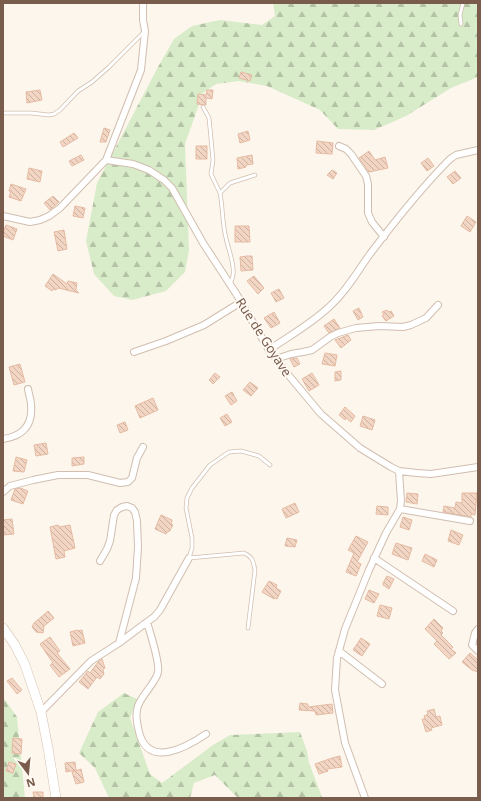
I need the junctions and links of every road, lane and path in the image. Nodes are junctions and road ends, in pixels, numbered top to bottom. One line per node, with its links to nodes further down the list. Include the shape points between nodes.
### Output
1 (143, 3): 4 (street)
2 (463, 3): 3 (lane)
3 (461, 24)
4 (145, 31): 6 (lane, via 109,67 54,114); 9 (street, via 141,70)
5 (203, 107): 11 (lane, via 209,118 213,160 211,174)
6 (3, 113)
7 (339, 146): 13 (street, via 352,154 366,176 368,213)
8 (478, 150): 13 (street, via 450,159 412,200)
9 (106, 160): 12 (street, via 60,208 49,216 30,222); 14 (street, Rue de Goyave, via 133,164 149,170 164,180 172,188)
10 (255, 175): 11 (lane, via 230,183)
11 (220, 193): 14 (lane, via 232,262 233,275)
12 (3, 216)
13 (384, 237): 17 (street, via 330,307)
14 (230, 284): 15 (street, Rue de Goyave)
15 (241, 302): 17 (street, Rue de Goyave); 18 (street, via 204,325)
16 (438, 305): 19 (street, via 426,318 411,326 351,329 330,337 312,350)
17 (269, 350): 19 (street, Rue de Goyave)
18 (134, 352)
19 (276, 359): 25 (street, Rue de Goyave, via 321,414 360,448)
20 (28, 389): 21 (street, via 32,413 28,426 20,434)
21 (3, 439)
22 (143, 447): 26 (street, via 132,478 128,482 120,483 88,475 58,475 10,486)
23 (270, 465): 29 (lane, via 259,456 241,451 229,452 210,465 187,498 186,508 192,538)
24 (478, 467): 25 (street, Rue de Goyave, via 431,474)
25 (399, 471): 27 (street)
26 (3, 492)
27 (400, 509): 28 (street); 30 (street)
28 (470, 521)
29 (190, 558): 33 (street, via 160,610); 35 (lane, via 244,553 250,556 255,570)
30 (374, 558): 32 (street); 39 (street, via 345,629)
31 (100, 561): 37 (street, via 108,549 117,510 127,506 132,508 137,521 136,578)
32 (453, 611)
33 (147, 622): 37 (street); 42 (street, via 159,666 158,674 138,704 136,713 144,744 158,753 179,749)
34 (3, 628): 41 (main road, via 25,664)
35 (248, 628)
36 (478, 629): 38 (street, via 472,645)
37 (119, 643): 41 (street, via 91,661)
38 (478, 651)
39 (339, 652): 40 (street); 44 (street, via 335,690 345,743)
40 (382, 684)
41 (41, 712): 43 (main road)
42 (206, 734)
43 (56, 798)
44 (365, 798)

